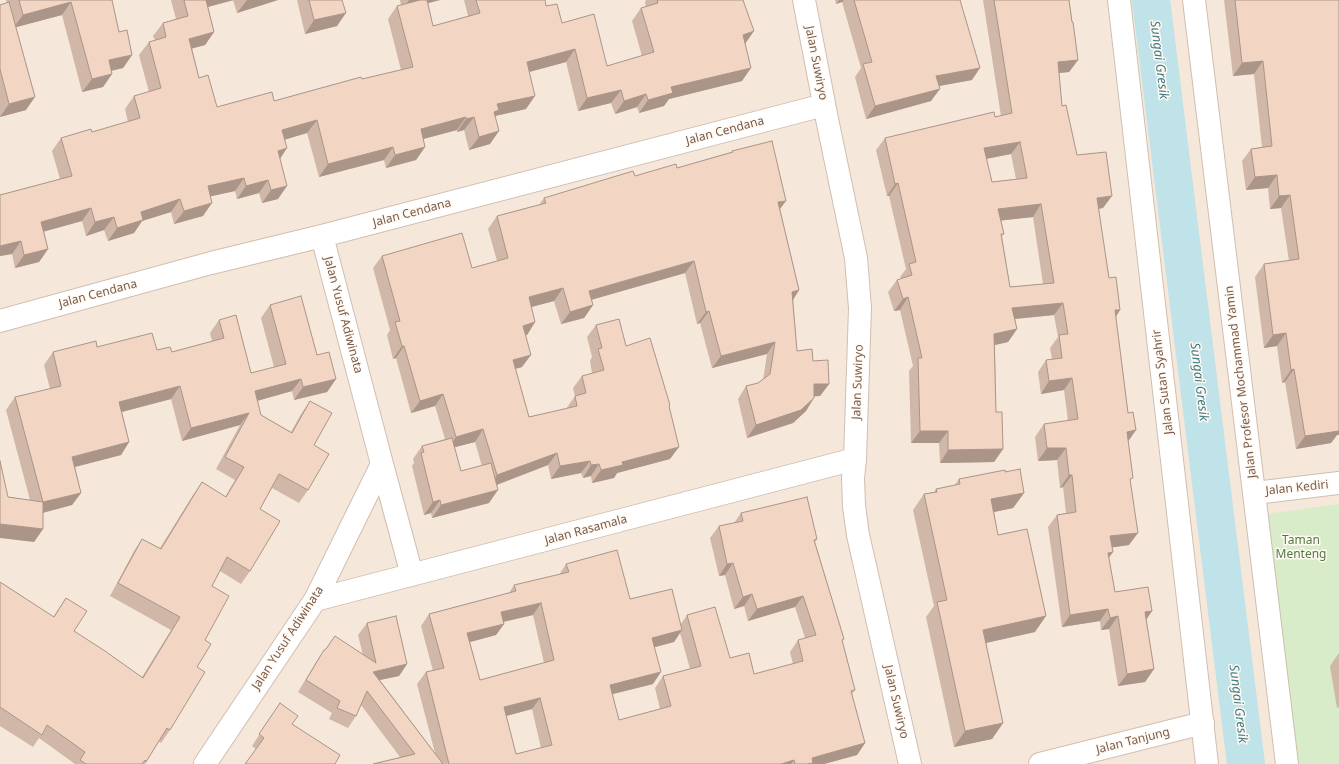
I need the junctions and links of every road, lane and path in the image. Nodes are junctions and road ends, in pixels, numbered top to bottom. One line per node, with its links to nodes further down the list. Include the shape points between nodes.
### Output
1 (804, 0): 4 (street, Jalan Suwiryo)
2 (1118, 0): 13 (street, Jalan Sutan Syahrir)
3 (1194, 0): 10 (street, Jalan Profesor Mochammad Yamin)
4 (824, 105): 5 (street, Jalan Cendana); 7 (street, Jalan Suwiryo, via 856,258 860,308)
5 (322, 236): 6 (street, Jalan Cendana, via 211,263); 8 (street, Jalan Yusuf Adiwinata)
6 (0, 321)
7 (855, 459): 11 (street, Jalan Rasamala); 15 (street, Jalan Suwiryo, via 853,478 858,535)
8 (382, 464): 11 (street, Jalan Yusuf Adiwinata); 12 (street, Jalan Yusuf Adiwinata)
9 (1339, 483): 10 (street, Jalan Kediri)
10 (1255, 493): 18 (street, Jalan Profesor Mochammad Yamin)
11 (412, 575): 12 (street, Jalan Rasamala)
12 (316, 600): 14 (street, Jalan Yusuf Adiwinata)
13 (1203, 723): 16 (street, Jalan Tanjung); 17 (street, Jalan Sutan Syahrir)
14 (205, 764)
15 (910, 764)
16 (1040, 764)
17 (1207, 764)
18 (1288, 764)

